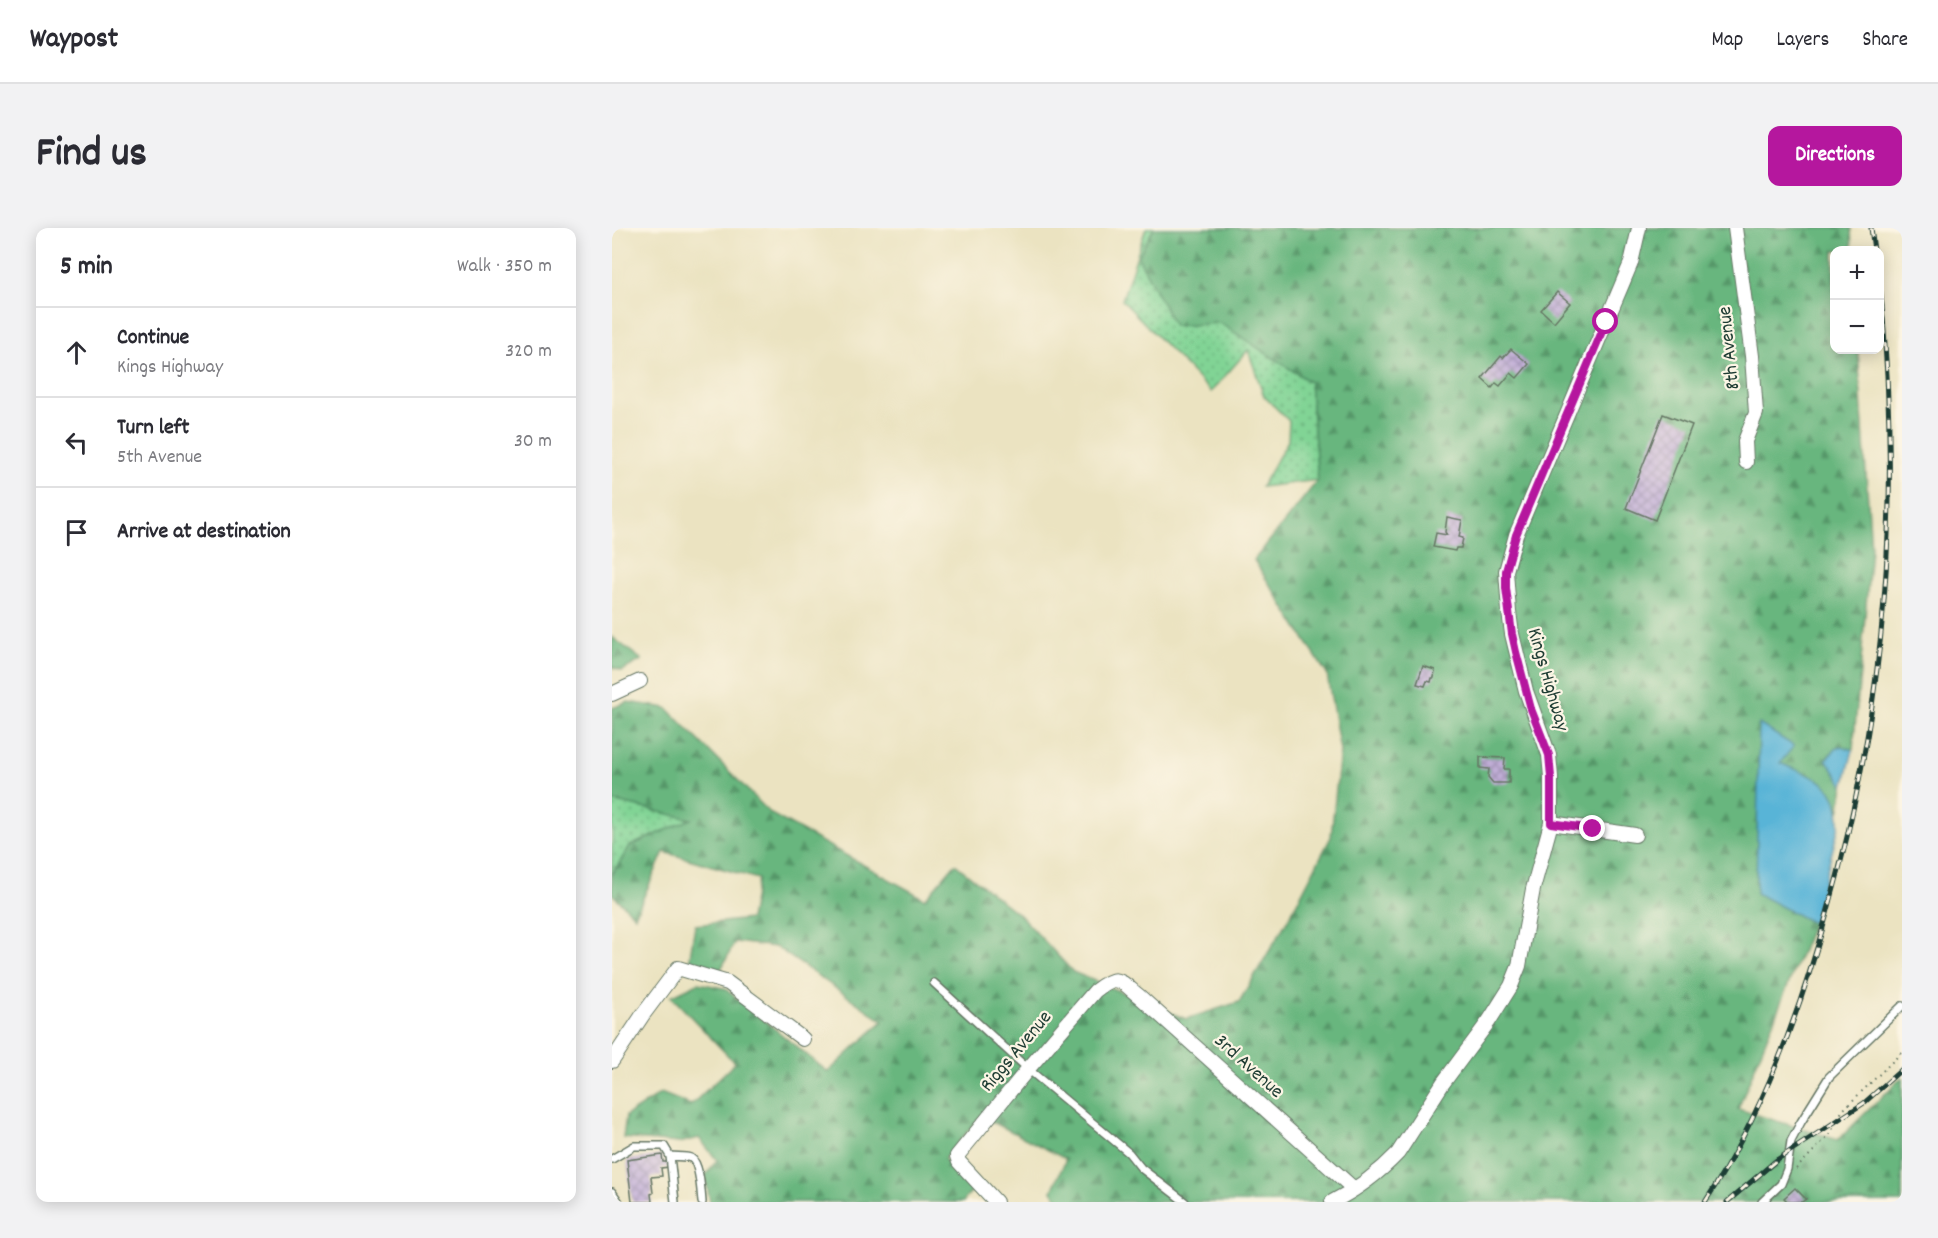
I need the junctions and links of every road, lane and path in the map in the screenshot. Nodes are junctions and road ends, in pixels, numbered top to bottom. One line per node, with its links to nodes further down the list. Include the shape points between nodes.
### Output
1 (1639, 228): 6 (street, Kings Highway, via 1631,263 1516,535 1506,571 1512,634 1531,709 1549,755)
2 (1735, 228): 3 (street, 8th Avenue, via 1756,413 1745,441)
3 (1746, 462)
4 (640, 681): 5 (street)
5 (612, 694)
6 (1551, 823): 7 (street); 18 (street, Kings Highway, via 1533,889 1519,966 1511,986 1398,1153)
7 (1635, 836)
8 (1113, 980): 14 (street, Riggs Avenue, via 1095,991); 18 (street, 3rd Avenue, via 1120,980 1177,1029)
9 (934, 983): 14 (lane)
10 (1902, 1006): 17 (lane, via 1829,1077 1791,1142)
11 (803, 1039): 13 (street, via 728,984 678,968)
12 (1902, 1052): 17 (path, via 1842,1111 1830,1134)
13 (612, 1061)
14 (1028, 1069): 23 (street, Riggs Avenue, via 957,1157); 24 (lane)
15 (670, 1156): 16 (lane, via 664,1146 634,1146); 21 (lane); 22 (lane, via 695,1161)
16 (612, 1159)
17 (1781, 1184): 26 (lane)
18 (1354, 1189): 25 (street, Kings Highway)
19 (612, 1192): 20 (lane)
20 (619, 1202)
21 (675, 1202)
22 (702, 1202)
23 (996, 1202)
24 (1185, 1202)
25 (1332, 1202)
26 (1762, 1202)

